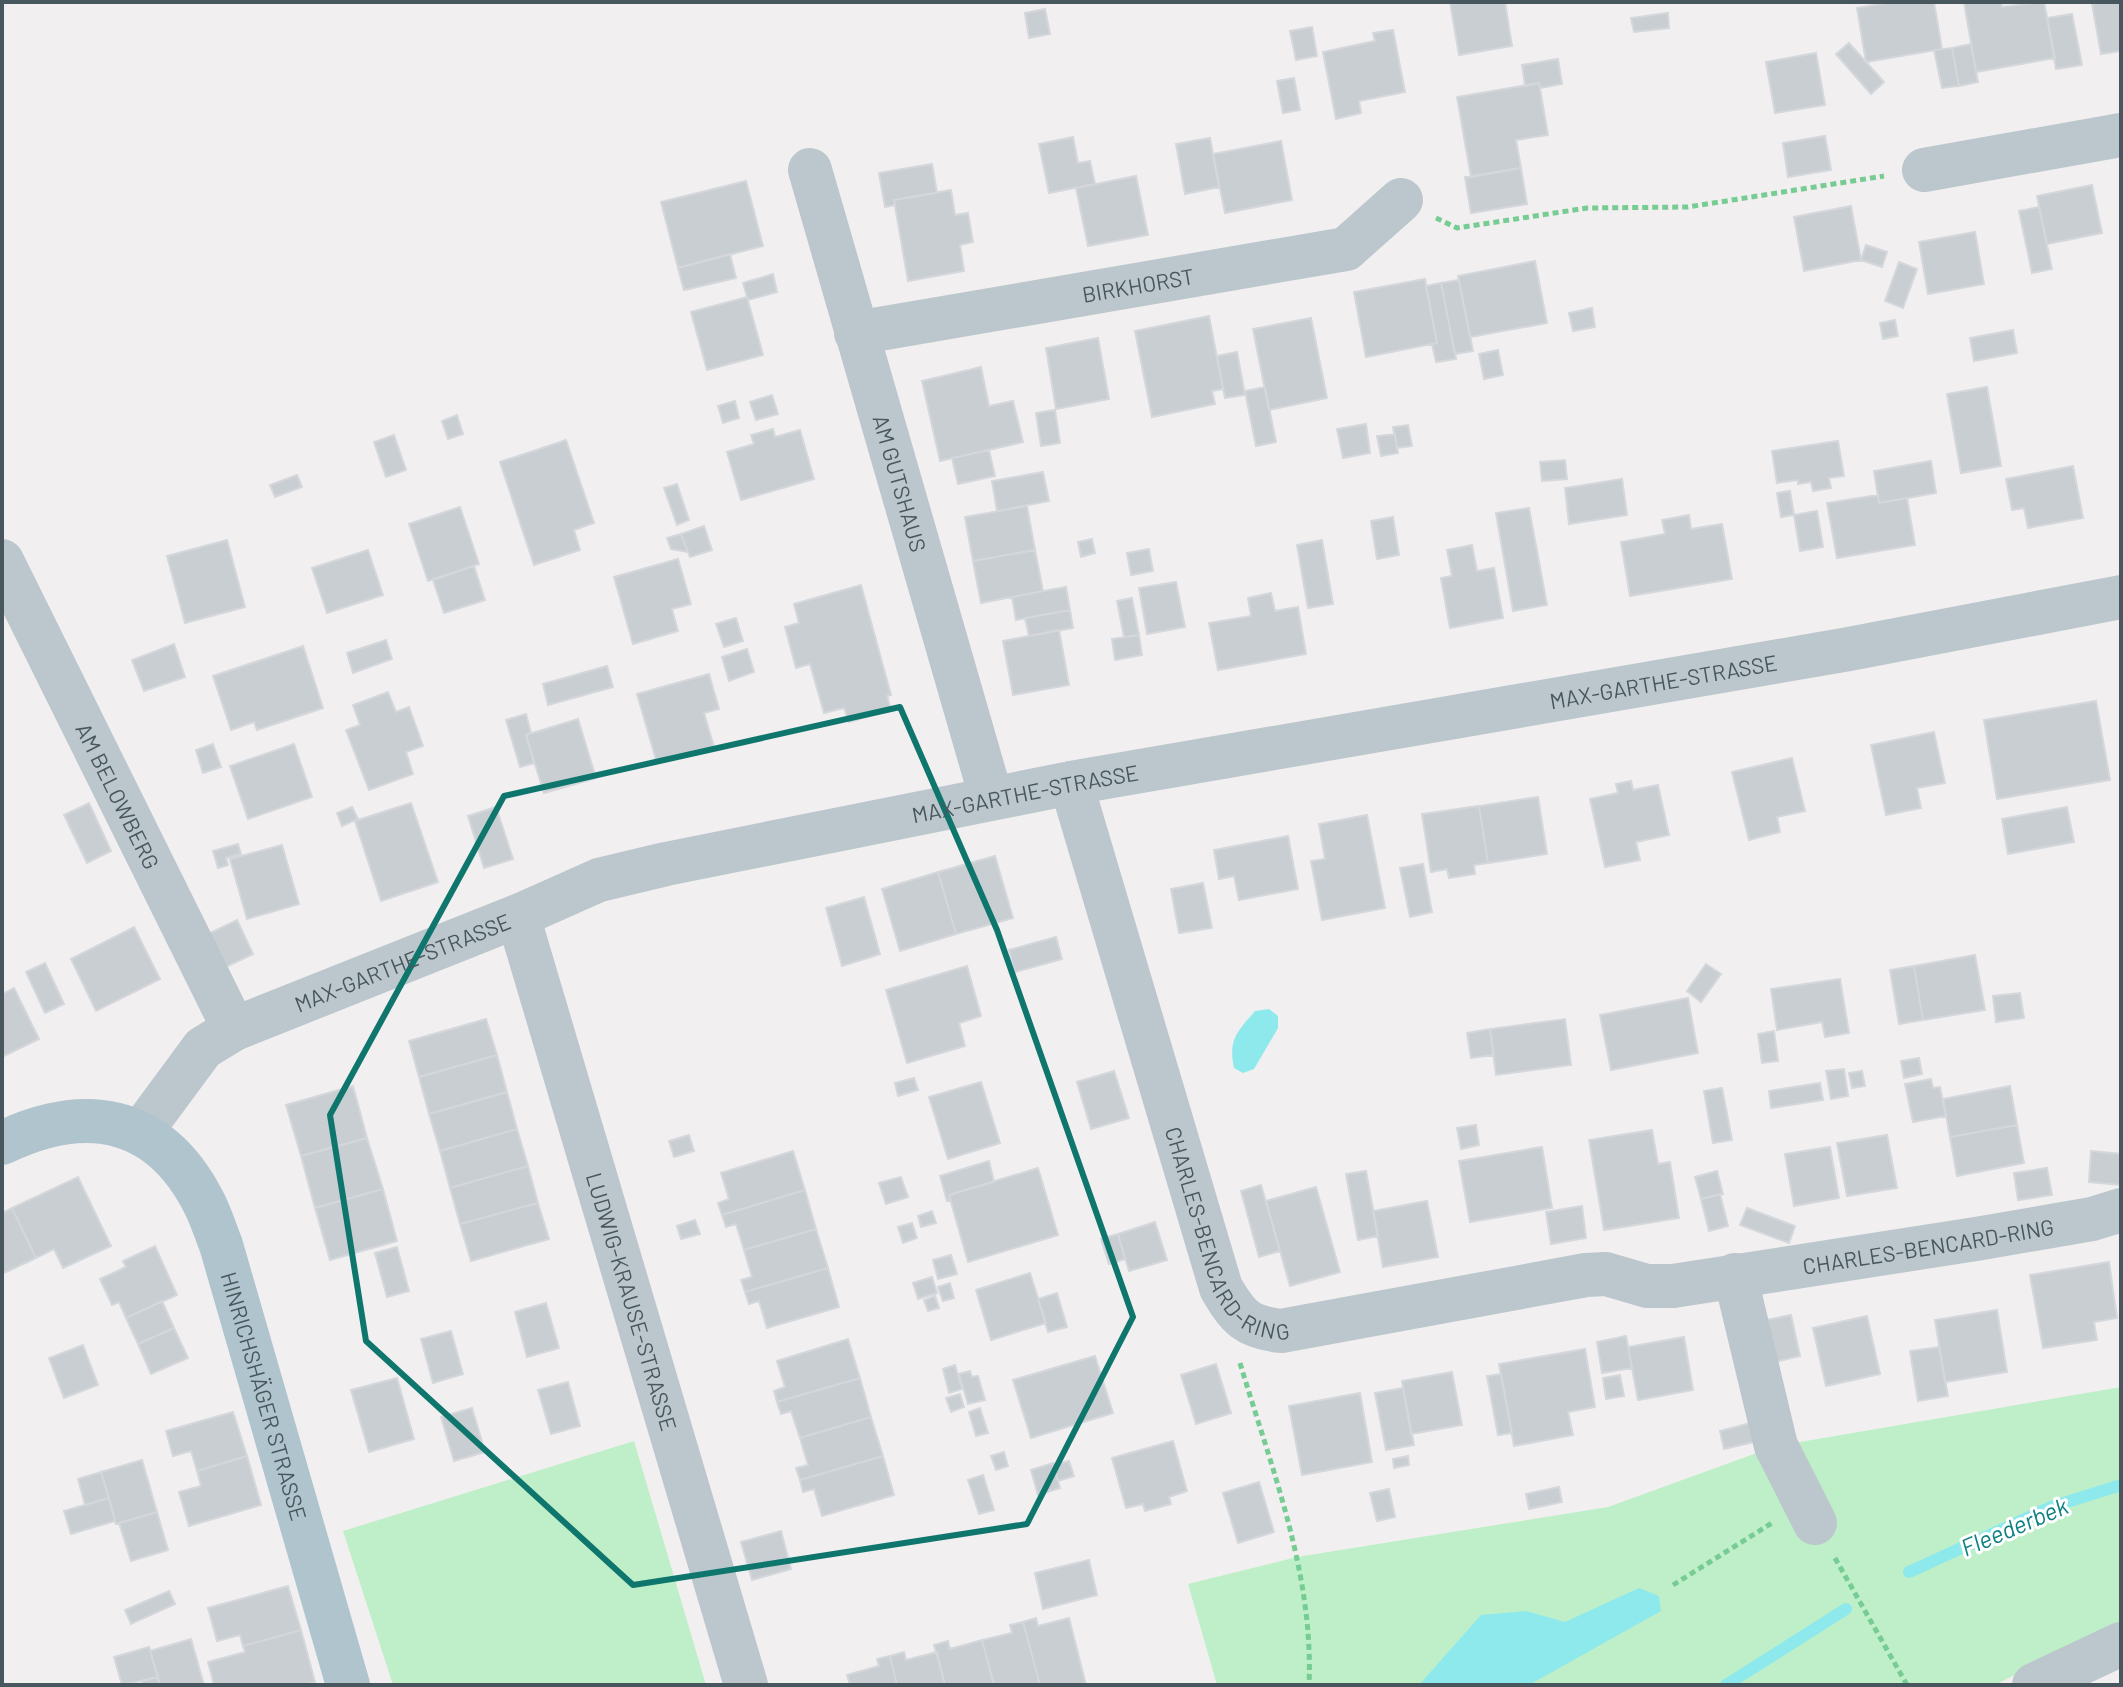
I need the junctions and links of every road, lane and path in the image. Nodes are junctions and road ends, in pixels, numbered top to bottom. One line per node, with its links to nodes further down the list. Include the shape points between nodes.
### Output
1 (2121, 135): 3 (street)
2 (810, 170): 5 (street, AM GUTSHAUS)
3 (1924, 170): 4 (path, via 1688,207 1587,208 1457,228)
4 (1401, 200): 5 (street, BIRKHORST, via 1346,249)
5 (856, 333): 9 (street, AM GUTSHAUS)
6 (2, 561): 11 (street, AM BELOWBERG)
7 (2121, 597): 8 (street, MAX-GARTHE-STRASSE)
8 (1071, 783): 9 (street, MAX-GARTHE-STRASSE); 16 (street, CHARLES-BENCARD-RING, via 1221,1288)
9 (991, 797): 10 (street, MAX-GARTHE-STRASSE, via 599,880)
10 (518, 916): 11 (street, MAX-GARTHE-STRASSE); 21 (street, LUDWIG-KRAUSE-STRASSE)
11 (234, 1029): 12 (street, MAX-GARTHE-STRASSE, via 203,1048)
12 (141, 1132): 13 (main road, via 106,1121 61,1122); 20 (main road, HINRICHSHÄGER STRASSE, via 176,1161 194,1186 221,1245)
13 (2, 1143)
14 (2121, 1210): 15 (street, CHARLES-BENCARD-RING, via 2092,1219)
15 (1735, 1275): 16 (street, CHARLES-BENCARD-RING, via 1647,1286 1606,1274 1586,1275 1281,1331 1259,1329); 17 (street, via 1776,1446)
16 (1236, 1315): 22 (path, via 1233,1341 1297,1557)
17 (1809, 1513): 18 (path); 23 (path)
18 (1673, 1585)
19 (2121, 1644): 24 (street)
20 (348, 1685)
21 (746, 1685)
22 (1309, 1685)
23 (1907, 1685)
24 (2034, 1685)

